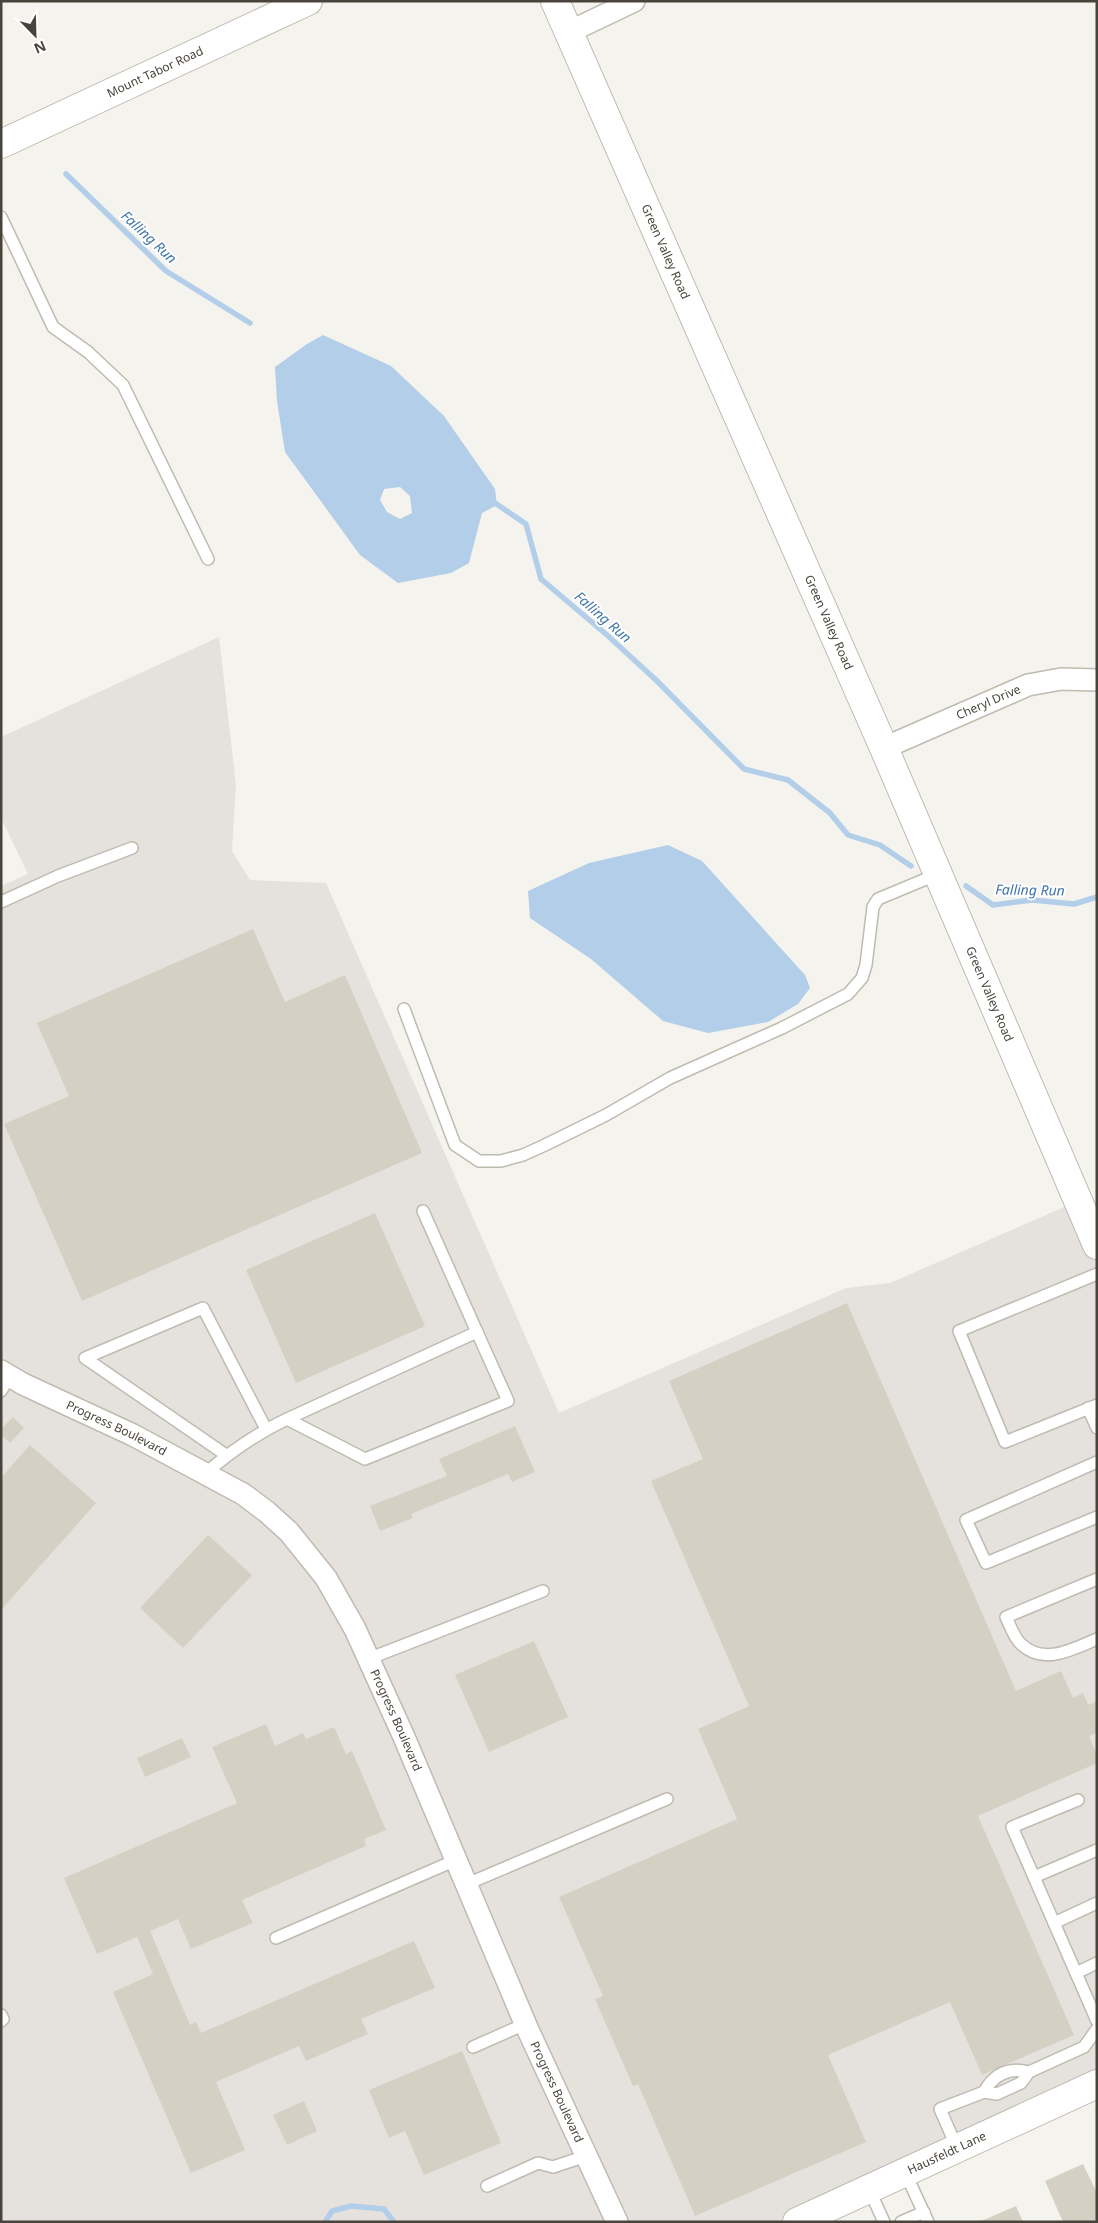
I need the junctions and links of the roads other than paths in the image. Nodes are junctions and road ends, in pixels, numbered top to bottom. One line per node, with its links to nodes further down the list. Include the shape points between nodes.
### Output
1 (308, 1): 5 (street, Mount Tabor Road)
2 (555, 1): 4 (street, Green Valley Road)
3 (634, 1): 4 (street)
4 (569, 32): 9 (street, Green Valley Road)
5 (1, 144)
6 (1, 217): 7 (lane, via 53,327 88,352 123,385)
7 (208, 559)
8 (1097, 680): 9 (street, Cheryl Drive, via 1061,679 1028,685)
9 (884, 748): 11 (street, Green Valley Road)
10 (132, 848): 12 (lane)
11 (938, 874): 13 (lane, via 878,899 873,907 862,978 848,994 782,1028 670,1078 545,1145 500,1161 479,1161 455,1145); 15 (street, Green Valley Road)
12 (1, 902)
13 (404, 1009)
14 (423, 1211): 17 (lane)
15 (1095, 1234)
16 (1097, 1274): 19 (lane, via 959,1331 1005,1442)
17 (477, 1332): 20 (lane); 20 (lane, via 508,1400 365,1459)
18 (4, 1379): 25 (street, Progress Boulevard, via 133,1435)
19 (1092, 1406): 21 (lane)
20 (287, 1419): 22 (lane)
21 (1097, 1428)
22 (266, 1429): 23 (lane); 23 (lane, via 203,1308 85,1358)
23 (226, 1455): 25 (lane)
24 (1097, 1462): 26 (lane, via 966,1520 986,1563)
25 (206, 1473): 30 (street, Progress Boulevard, via 243,1494 289,1532 326,1578)
26 (1097, 1517)
27 (1097, 1579): 29 (lane, via 1006,1617 1019,1643 1036,1653 1059,1654)
28 (543, 1591): 30 (lane)
29 (1097, 1639)
30 (368, 1659): 34 (street, Progress Boulevard)
31 (667, 1799): 36 (lane)
32 (1078, 1800): 35 (lane, via 1012,1827)
33 (1097, 1850): 35 (lane)
34 (456, 1860): 36 (street, Progress Boulevard); 39 (lane)
35 (1034, 1877): 38 (lane)
36 (467, 1884): 45 (street, Progress Boulevard)
37 (1097, 1903): 38 (lane)
38 (1054, 1923): 41 (lane)
39 (276, 1938)
40 (1097, 1963): 41 (lane)
41 (1076, 1973): 44 (lane)
42 (1, 2015): 43 (lane)
43 (1, 2021)
44 (1097, 2021)
45 (525, 2024): 47 (lane); 50 (street, Progress Boulevard)
46 (1097, 2029): 49 (lane, via 1084,2048 1029,2072 1021,2083 998,2094 984,2092 940,2110)
47 (473, 2047)
48 (1097, 2084): 49 (street, Hausfeldt Lane)
49 (957, 2148): 51 (street, Hausfeldt Lane)
50 (586, 2156): 52 (lane, via 553,2167 538,2163); 55 (street, Progress Boulevard)
51 (905, 2172): 53 (street, Hausfeldt Lane); 54 (lane)
52 (487, 2186)
53 (869, 2188): 56 (street, Hausfeldt Lane); 57 (lane)
54 (926, 2217): 58 (lane)
55 (616, 2222)
56 (798, 2222)
57 (884, 2222)
58 (902, 2222)

